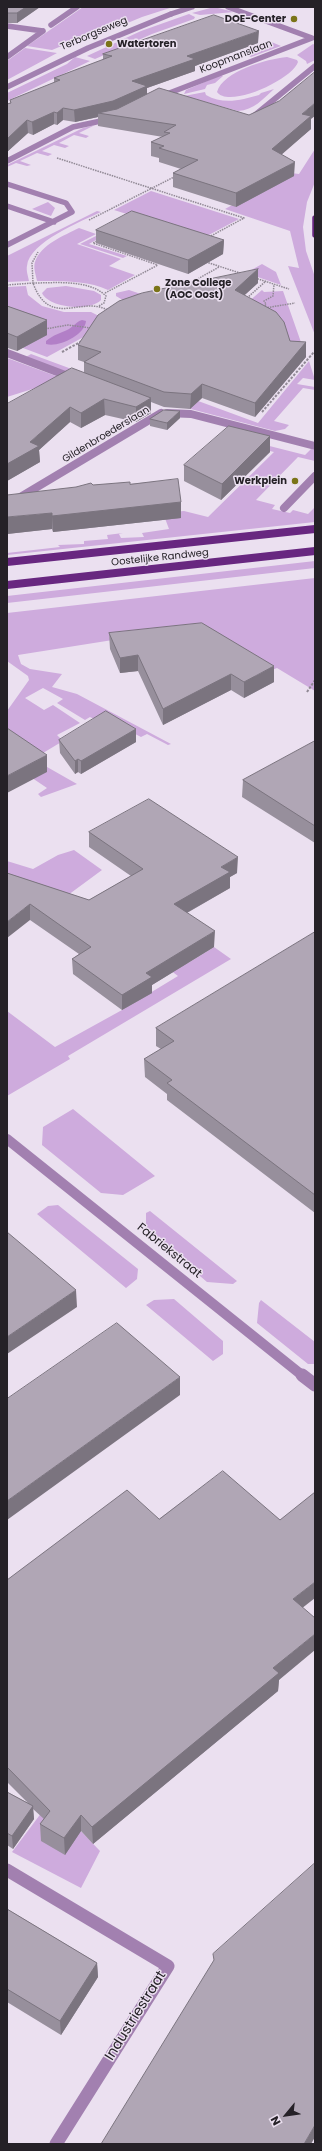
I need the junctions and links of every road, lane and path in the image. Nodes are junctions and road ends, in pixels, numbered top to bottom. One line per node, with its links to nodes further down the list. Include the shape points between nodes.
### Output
1 (77, 7): 4 (street)
2 (192, 7): 9 (street, Terborgseweg, via 128,29 69,54)
3 (228, 7): 6 (street, Koopmanslaan)
4 (51, 25)
5 (7, 26): 7 (street, via 43,31)
6 (313, 39): 10 (street, Koopmanslaan)
7 (7, 56)
8 (315, 66): 14 (street)
9 (7, 87)
10 (167, 93): 11 (street); 12 (street, Koopmanslaan)
11 (178, 96)
12 (150, 101)
13 (115, 118): 16 (street, via 73,127)
14 (250, 120)
15 (56, 157): 19 (path)
16 (7, 161)
17 (178, 175): 19 (path)
18 (7, 184): 23 (street, via 66,203 72,212)
19 (153, 188): 22 (path); 26 (path, via 244,218)
20 (7, 206): 23 (street)
21 (315, 218): 24 (main road)
22 (89, 220)
23 (54, 222): 27 (street)
24 (315, 235)
25 (105, 236): 31 (path, via 92,243)
26 (209, 237)
27 (7, 245)
28 (43, 247): 36 (path, via 32,260 30,268)
29 (200, 260): 32 (path)
30 (163, 262): 31 (path)
31 (158, 265): 41 (path)
32 (220, 266): 33 (path); 39 (path)
33 (246, 275)
34 (253, 277): 35 (path)
35 (266, 281): 37 (path); 42 (path)
36 (33, 283): 38 (path); 41 (path, via 81,286); 44 (path, via 38,296 52,306 74,309)
37 (274, 284): 40 (path); 43 (path, via 273,296 264,301 266,304 262,309)
38 (7, 285)
39 (182, 288)
40 (289, 289)
41 (105, 294): 44 (path, via 106,299)
42 (246, 299)
43 (295, 303)
44 (99, 306): 45 (path)
45 (112, 312)
46 (95, 329): 47 (path, via 68,325)
47 (41, 330)
48 (82, 341): 51 (path)
49 (314, 352): 55 (path)
50 (7, 354): 52 (street)
51 (57, 354)
52 (80, 381)
53 (151, 407): 54 (street)
54 (163, 412): 56 (street, Gildenbroederslaan, via 191,414); 58 (street, Gildenbroederslaan)
55 (261, 414)
56 (315, 446)
57 (315, 476): 59 (street)
58 (7, 505)
59 (284, 508)
60 (315, 529): 62 (main road, Oostelijke Randweg)
61 (315, 551): 63 (main road, Oostelijke Randweg)
62 (7, 562)
63 (7, 585)
64 (315, 680): 65 (path)
65 (308, 692)
66 (7, 1138): 67 (street, Fabriekstraat)
67 (315, 1384)
68 (7, 1870): 69 (street, Industriestraat, via 168,1966)
69 (56, 2144)

